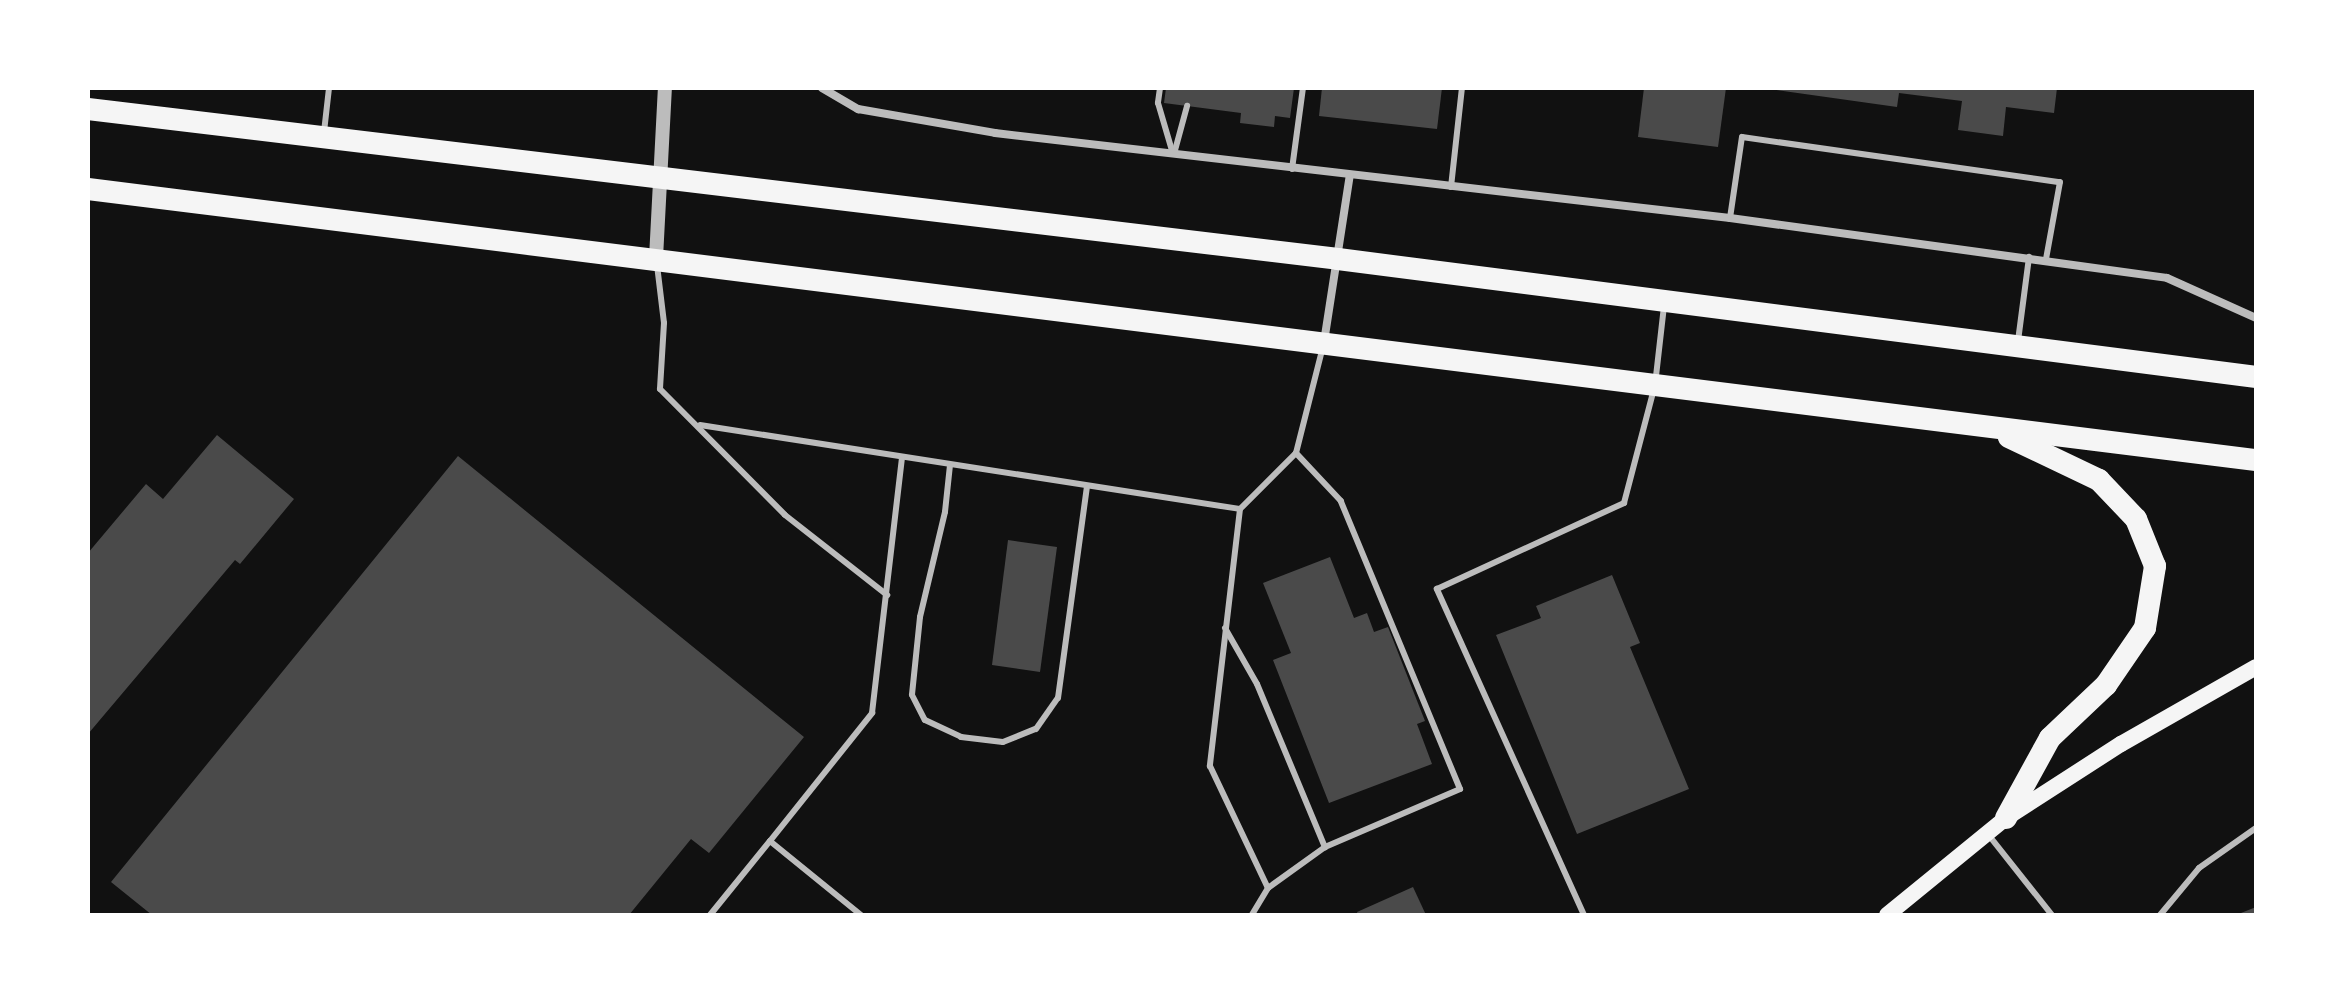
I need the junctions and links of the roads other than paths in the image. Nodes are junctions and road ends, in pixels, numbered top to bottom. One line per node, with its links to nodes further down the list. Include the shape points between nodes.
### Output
1 (329, 88): 9 (lane)
2 (665, 88): 13 (street)
3 (822, 88): 10 (street, via 858,109 913,120)
4 (1160, 88): 10 (lane, via 1158,103)
5 (1303, 88): 11 (lane)
6 (1462, 88): 14 (lane)
7 (1187, 106): 10 (lane)
8 (88, 109): 9 (highway)
9 (324, 136): 13 (highway)
10 (1174, 154): 11 (street)
11 (1292, 169): 12 (street)
12 (1350, 175): 14 (street); 19 (street)
13 (658, 176): 18 (street); 19 (highway)
14 (1451, 187): 16 (street)
15 (88, 189): 18 (highway)
16 (1730, 218): 17 (street); 20 (lane, via 1742,137 2060,182)
17 (2029, 257): 20 (street); 24 (lane)
18 (656, 258): 23 (highway); 27 (lane, via 664,323 660,389)
19 (1338, 259): 21 (highway); 23 (street)
20 (2046, 259): 22 (street, via 2167,278)
21 (1664, 302): 24 (highway); 26 (lane)
22 (2256, 318)
23 (1324, 343): 26 (highway); 29 (lane)
24 (2018, 348): 25 (highway)
25 (2256, 377)
26 (1655, 385): 28 (highway); 47 (lane, via 1624,503 1437,589)
27 (700, 425): 30 (lane); 35 (lane, via 785,515)
28 (1990, 428): 31 (highway); 38 (highway, via 2099,480 2136,519 2155,566 2145,628 2106,685 2050,738)
29 (1296, 453): 34 (lane); 42 (lane, via 1341,501 1460,789)
30 (902, 458): 32 (lane); 35 (lane)
31 (2256, 460)
32 (950, 465): 33 (lane); 33 (lane, via 945,512 920,617 912,695 925,720 961,737 1003,742 1036,729 1058,698)
33 (1087, 487): 34 (lane)
34 (1240, 509): 36 (lane)
35 (887, 595): 41 (lane, via 872,713)
36 (1225, 628): 42 (lane, via 1257,684); 43 (lane, via 1210,766)
37 (2256, 667): 38 (main road)
38 (2006, 818): 40 (main road)
39 (2256, 828): 50 (lane, via 2199,868)
40 (1987, 833): 48 (main road); 49 (lane)
41 (770, 841): 44 (lane); 45 (lane)
42 (1325, 847): 43 (lane)
43 (1268, 888): 46 (lane)
44 (710, 915)
45 (861, 915)
46 (1252, 915)
47 (1584, 915)
48 (1887, 915)
49 (2052, 915)
50 (2160, 915)

